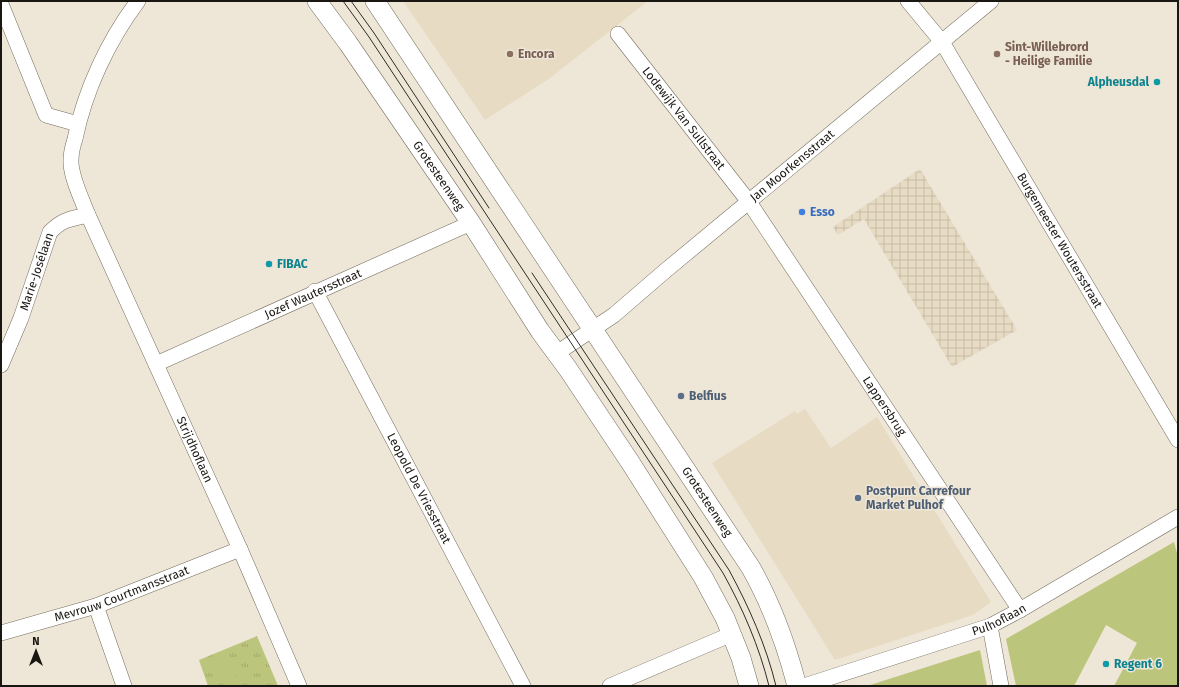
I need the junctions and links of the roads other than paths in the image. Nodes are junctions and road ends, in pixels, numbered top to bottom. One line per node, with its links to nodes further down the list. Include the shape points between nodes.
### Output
1 (138, 1): 9 (street, via 95,73)
2 (317, 1): 12 (main road, Grotesteenweg)
3 (375, 1): 14 (main road, Grotesteenweg)
4 (908, 1): 8 (street, Burgemeester Woutersstraat)
5 (991, 1): 8 (street, Jan Moorkensstraat)
6 (1, 4): 9 (street, via 46,115)
7 (618, 34): 10 (street, Lodewijk Van Sullstraat)
8 (942, 42): 10 (street, Jan Moorkensstraat); 18 (street, Burgemeester Woutersstraat)
9 (78, 124): 11 (street, via 70,161 75,183)
10 (749, 202): 14 (street, Jan Moorkensstraat, via 622,309); 22 (street, Lappersbrug)
11 (88, 215): 16 (street, Strijdhoflaan); 17 (street, Marie-Josélaan, via 59,223 50,232 21,318)
12 (471, 223): 13 (street, Jozef Wautersstraat); 15 (main road, Grotesteenweg, via 540,331)
13 (315, 292): 16 (street, Jozef Wautersstraat); 28 (street, Leopold De Vriesstraat)
14 (593, 329): 15 (street); 31 (main road, Grotesteenweg, via 751,568 781,633)
15 (557, 353): 25 (main road, Grotesteenweg, via 704,577)
16 (156, 364): 20 (street, Strijdhoflaan)
17 (1, 365)
18 (1178, 440)
19 (1178, 517): 22 (street, Pulhoflaan)
20 (240, 549): 21 (street, Mevrouw Courtmansstraat); 27 (street, Strijdhoflaan)
21 (96, 606): 24 (street, Mevrouw Courtmansstraat); 26 (street)
22 (1020, 610): 23 (street, Pulhoflaan)
23 (990, 626): 32 (street, Pulhoflaan); 33 (street)
24 (1, 633)
25 (732, 634): 29 (street); 30 (main road, Grotesteenweg)
26 (124, 686)
27 (300, 686)
28 (523, 686)
29 (610, 686)
30 (749, 686)
31 (797, 686)
32 (804, 686)
33 (1001, 686)

